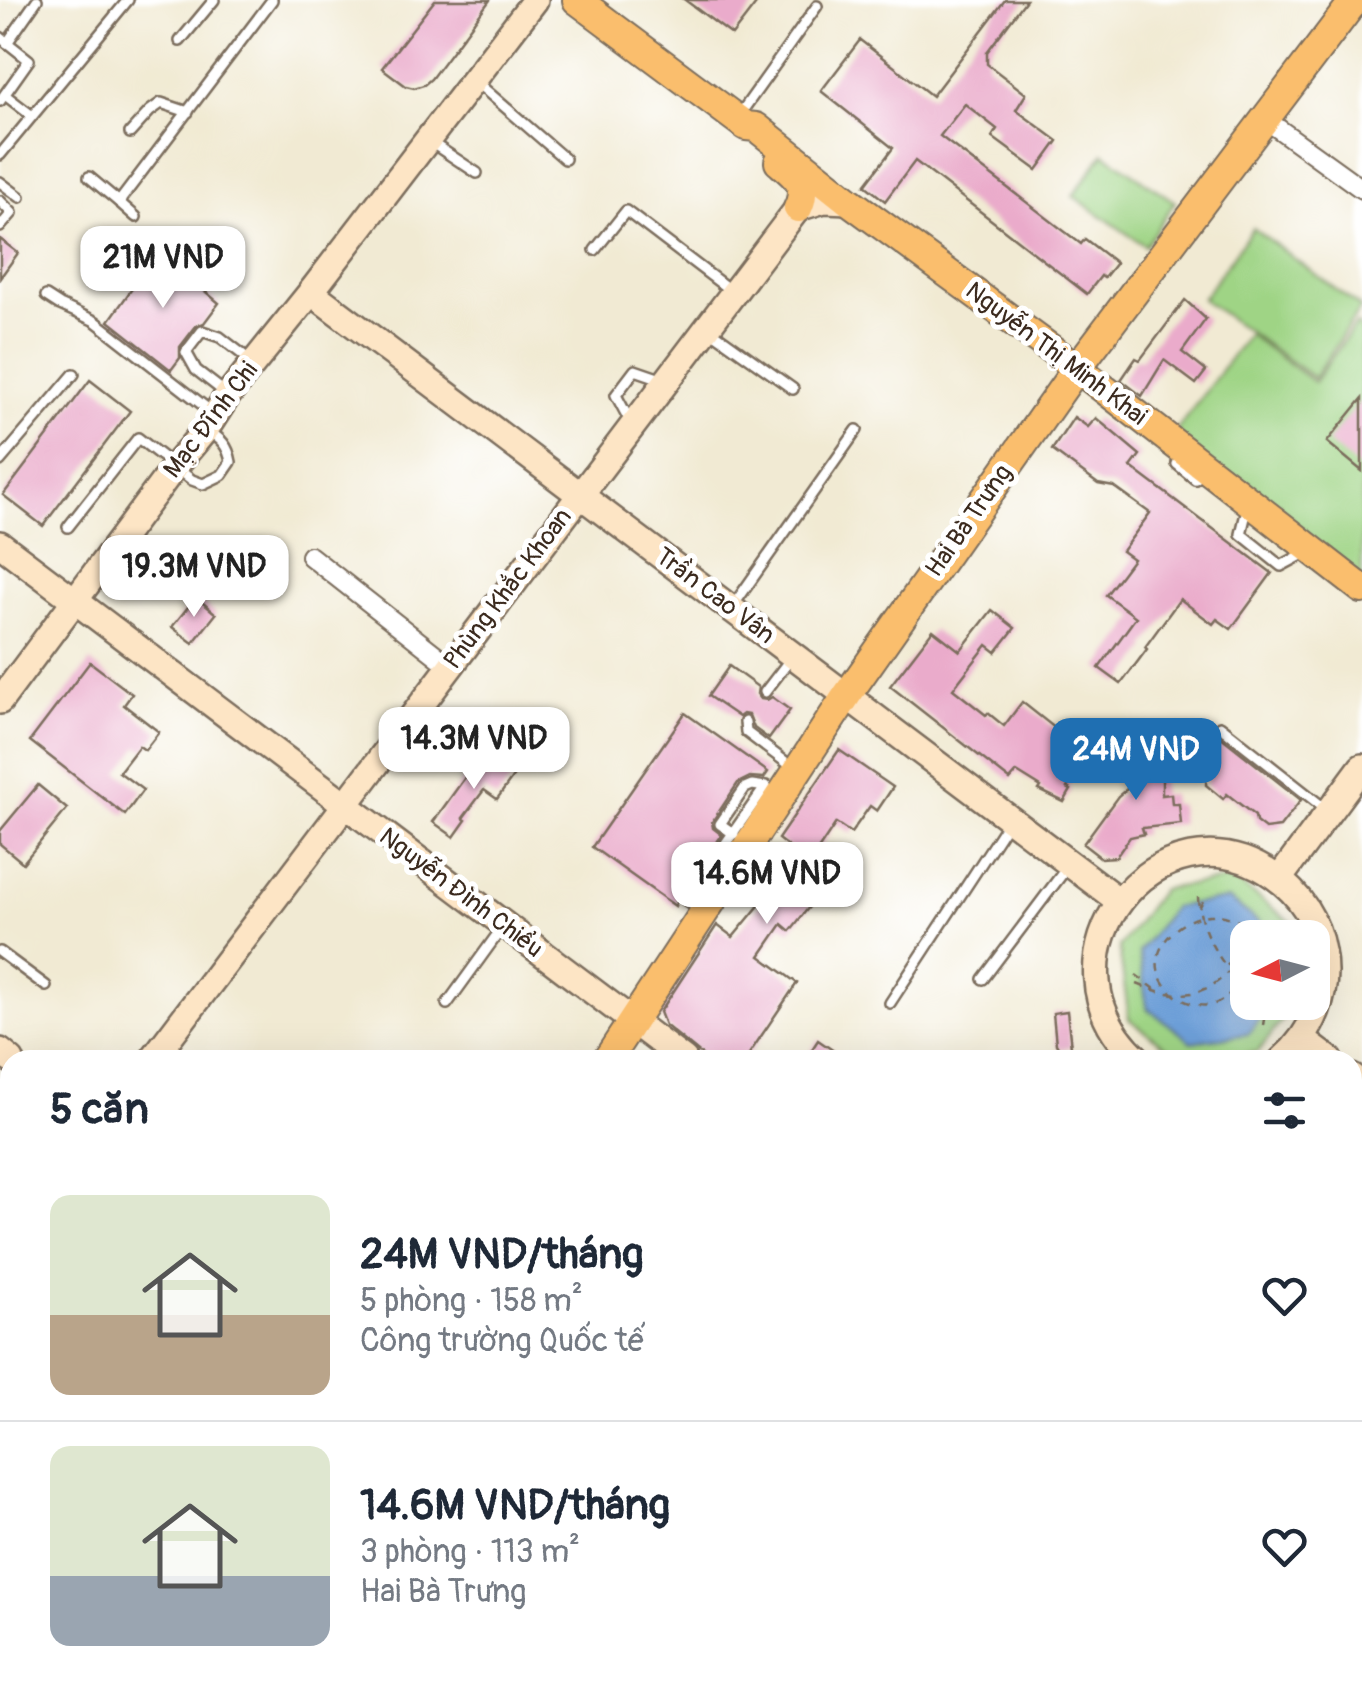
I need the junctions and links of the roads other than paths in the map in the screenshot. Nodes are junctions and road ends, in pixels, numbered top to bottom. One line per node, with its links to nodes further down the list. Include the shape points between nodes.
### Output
1 (37, 0): 9 (lane)
2 (128, 0): 14 (lane)
3 (214, 0): 10 (lane)
4 (272, 0): 13 (lane)
5 (535, 0): 11 (main road, Mạc Đĩnh Chi)
6 (578, 0): 16 (main road, Nguyễn Thị Minh Khai)
7 (1355, 0): 15 (main road, Hai Bà Trưng)
8 (817, 6): 16 (lane)
9 (4, 40): 12 (lane, via 29,60)
10 (180, 41)
11 (473, 79): 18 (main road, Mạc Đĩnh Chi); 20 (lane)
12 (2, 98): 14 (lane)
13 (188, 112): 17 (lane, via 161,103); 28 (lane)
14 (31, 115): 19 (lane)
15 (1265, 119): 24 (street); 38 (main road, Hai Bà Trưng)
16 (741, 122): 27 (main road, Nguyễn Thị Minh Khai); 29 (main road, Nguyễn Thị Minh Khai, via 748,138 800,178)
17 (130, 133)
18 (427, 139): 21 (lane); 33 (main road, Mạc Đĩnh Chi)
19 (0, 155)
20 (565, 160)
21 (477, 173)
22 (89, 176): 28 (lane)
23 (0, 182): 25 (lane)
24 (1362, 190)
25 (20, 197)
26 (0, 201): 31 (lane, via 12,213)
27 (849, 201): 29 (main road); 38 (main road, Nguyễn Thị Minh Khai)
28 (120, 202): 30 (lane)
29 (798, 208): 34 (main road, Phùng Khắc Khoan)
30 (136, 216)
31 (0, 227)
32 (595, 250): 34 (lane, via 626,211)
33 (311, 292): 37 (main road, Mạc Đĩnh Chi); 45 (main road, Trần Cao Vân)
34 (733, 293): 36 (main road, Phùng Khắc Khoan)
35 (46, 296): 41 (lane, via 95,321)
36 (707, 328): 40 (lane); 45 (main road, Phùng Khắc Khoan)
37 (254, 363): 41 (main road, Mạc Đĩnh Chi); 41 (lane, via 202,331 186,352)
38 (1077, 368): 49 (main road, Nguyễn Thị Minh Khai); 55 (main road, Hai Bà Trưng)
39 (74, 374): 43 (lane)
40 (794, 389)
41 (216, 413): 44 (main road, Mạc Đĩnh Chi); 44 (lane, via 231,462 222,475 203,484)
42 (857, 430): 51 (lane)
43 (0, 461)
44 (175, 466): 46 (lane, via 138,438); 50 (main road, Mạc Đĩnh Chi)
45 (580, 494): 51 (main road, Trần Cao Vân); 53 (main road, Phùng Khắc Khoan)
46 (68, 527)
47 (0, 544): 50 (main road, Nguyễn Đình Chiểu)
48 (310, 556): 53 (street)
49 (1362, 589)
50 (75, 600): 56 (main road, Mạc Đĩnh Chi); 61 (main road, Nguyễn Đình Chiểu)
51 (732, 608): 52 (main road, Trần Cao Vân)
52 (794, 655): 54 (lane); 55 (main road, Trần Cao Vân)
53 (450, 666): 61 (main road, Phùng Khắc Khoan)
54 (765, 692)
55 (846, 695): 60 (main road, Hai Bà Trưng); 63 (main road, Trần Cao Vân)
56 (0, 700)
57 (745, 722): 60 (lane, via 746,732)
58 (1220, 726): 62 (lane)
59 (1362, 767): 62 (main road)
60 (797, 770): 73 (main road, Hai Bà Trưng, via 773,791 695,907)
61 (345, 805): 67 (main road, Nguyễn Đình Chiểu); 75 (main road, Phùng Khắc Khoan)
62 (1329, 811): 65 (main road)
63 (1010, 819): 64 (main road, Trần Cao Vân); 71 (lane)
64 (1070, 864): 66 (main road, Trần Cao Vân); 69 (lane)
65 (1278, 879): 66 (main road, via 1247,862 1194,857 1160,867); 74 (main road, via 1312,920 1323,954 1323,990)
66 (1119, 901): 78 (main road, via 1102,932 1097,986 1116,1036)
67 (503, 926): 72 (lane); 73 (main road, Nguyễn Đình Chiểu)
68 (0, 952): 70 (lane)
69 (983, 979)
70 (46, 986)
71 (890, 1003)
72 (447, 1004)
73 (633, 1020): 76 (main road, Hai Bà Trưng); 77 (main road, Nguyễn Đình Chiểu)
74 (1302, 1039): 79 (main road); 80 (main road)
75 (160, 1050)
76 (614, 1050)
77 (671, 1050)
78 (1129, 1050)
79 (1292, 1050)
80 (1317, 1050)

